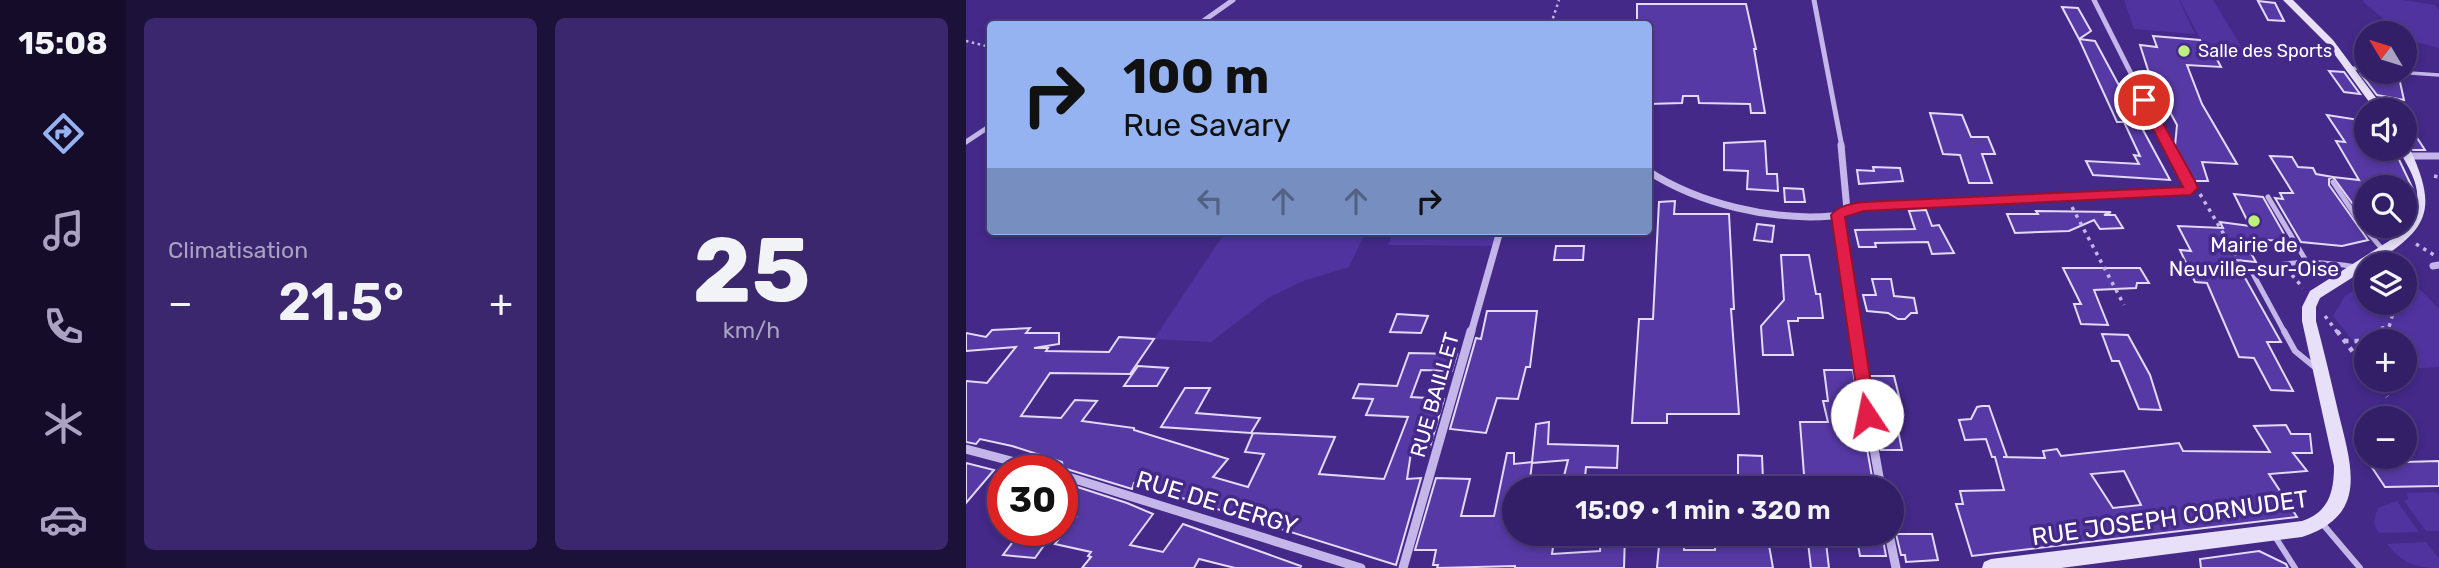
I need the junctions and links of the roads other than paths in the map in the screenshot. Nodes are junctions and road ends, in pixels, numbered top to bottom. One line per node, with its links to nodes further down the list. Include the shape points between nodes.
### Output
1 (1233, 0): 5 (street)
2 (1814, 0): 19 (street, via 1841,140)
3 (2094, 0): 19 (street, via 2193,190)
4 (2288, 0): 6 (street)
5 (1203, 21)
6 (2350, 68): 7 (lane); 10 (street)
7 (2354, 68)
8 (2417, 73): 9 (lane)
9 (2439, 75)
10 (2371, 98)
11 (987, 127): 12 (street)
12 (966, 142)
13 (2417, 154): 14 (street)
14 (2439, 156)
15 (2411, 161): 22 (street, RUE JOSEPH CORNUDET, via 2426,199 2412,230)
16 (1652, 174): 20 (street, via 1670,186 1717,201)
17 (2333, 182): 22 (lane)
18 (2268, 197): 23 (lane)
19 (1847, 210): 20 (street)
20 (1838, 215): 29 (street, via 1858,366)
21 (1499, 235): 35 (street, RUE BAILLET)
22 (2384, 251)
23 (2308, 264): 24 (lane); 26 (lane, via 2263,266 2252,272 2295,351)
24 (2354, 266)
25 (2354, 271): 26 (street, RUE JOSEPH CORNUDET, via 2310,303 2309,321)
26 (2321, 372): 31 (street, RUE JOSEPH CORNUDET, via 2343,483 2335,510)
27 (966, 449): 28 (street)
28 (989, 455)
29 (1879, 476)
30 (1078, 480): 34 (street, RUE DE CERGY)
31 (2321, 522): 32 (street, RUE JOSEPH CORNUDET); 39 (lane)
32 (2273, 533): 37 (street, RUE JOSEPH CORNUDET); 38 (lane)
33 (1891, 546): 36 (street)
34 (1361, 568)
35 (1403, 568)
36 (1896, 568)
37 (1992, 568)
38 (2295, 568)
39 (2360, 568)

